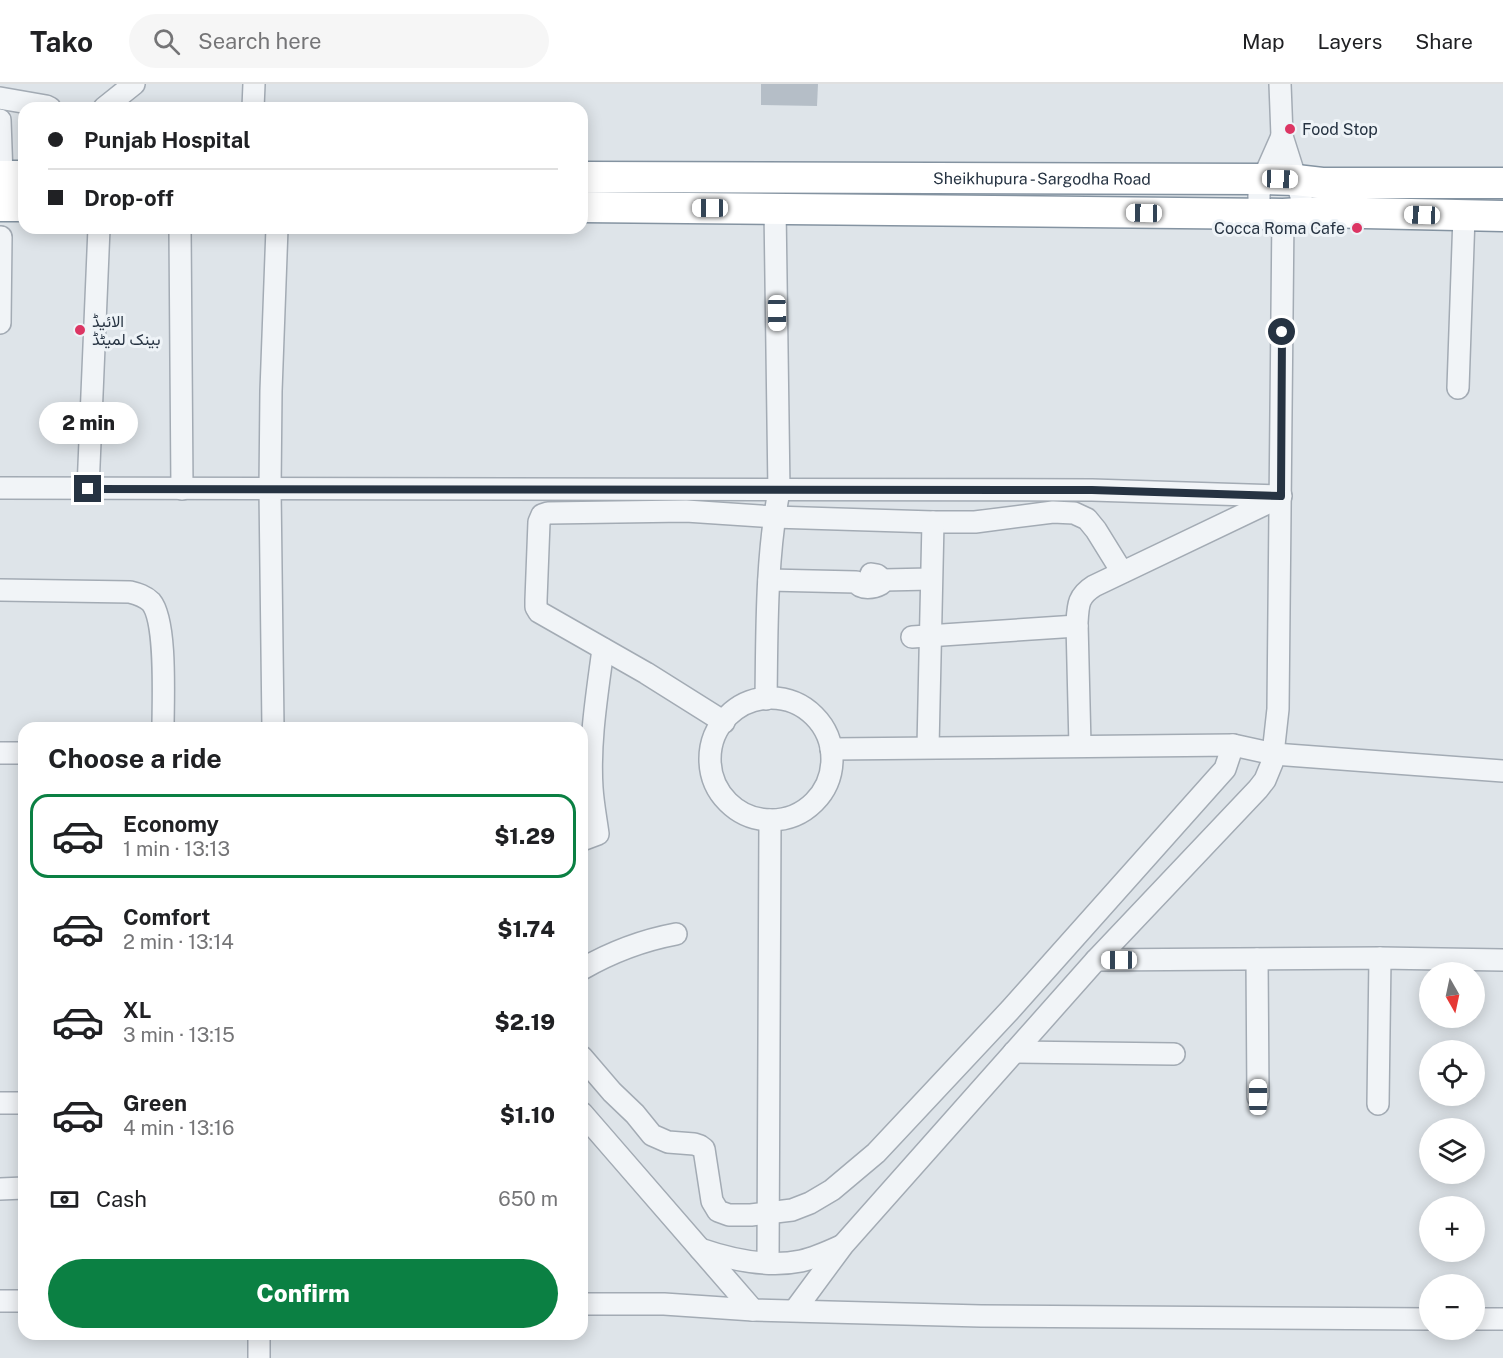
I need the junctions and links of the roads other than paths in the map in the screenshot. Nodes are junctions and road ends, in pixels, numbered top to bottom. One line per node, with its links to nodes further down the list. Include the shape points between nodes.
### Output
1 (1, 84): 5 (street)
2 (134, 84): 8 (street)
3 (254, 84): 9 (street)
4 (1280, 84): 11 (street)
5 (0, 91)
6 (0, 99): 7 (street)
7 (22, 102)
8 (112, 102)
9 (253, 102)
10 (0, 120): 12 (street)
11 (1282, 136): 15 (street); 16 (street)
12 (9, 176)
13 (588, 177): 14 (highway, Sheikhupura - Sargodha Road)
14 (667, 178): 15 (highway, Sheikhupura - Sargodha Road); 21 (highway)
15 (1263, 179): 16 (highway, Sheikhupura - Sargodha Road); 23 (street, via 1259,194)
16 (1296, 180): 17 (highway, Sheikhupura - Sargodha Road); 23 (street, via 1301,196)
17 (1503, 183)
18 (0, 206): 19 (highway)
19 (18, 206)
20 (588, 207): 21 (highway, Sheikhupura - Sargodha Road)
21 (666, 208): 22 (highway, Sheikhupura - Sargodha Road)
22 (775, 208): 23 (highway, Sheikhupura - Sargodha Road); 36 (street)
23 (1281, 214): 24 (highway, Sheikhupura - Sargodha Road); 37 (street)
24 (1464, 216): 25 (highway, Sheikhupura - Sargodha Road); 31 (street)
25 (1503, 216)
26 (99, 234): 33 (street)
27 (180, 234): 34 (street)
28 (277, 234): 35 (street)
29 (1, 237): 30 (street)
30 (0, 323)
31 (1458, 388)
32 (0, 488): 33 (street)
33 (88, 489): 34 (street)
34 (182, 489): 35 (street)
35 (270, 489): 36 (street); 49 (street)
36 (779, 490): 37 (street, via 1092,490); 38 (street)
37 (1281, 496): 40 (street); 57 (street)
38 (774, 517): 39 (street); 41 (street); 46 (street, via 686,511 542,515 536,607)
39 (933, 522): 40 (street, via 1074,513 1087,519 1096,530); 42 (street)
40 (1122, 572): 44 (street, via 1081,597)
41 (769, 579): 42 (street, via 856,582 868,588 883,580); 47 (street)
42 (931, 579): 45 (street)
43 (0, 590): 48 (street, via 130,592 144,596 156,611 162,633)
44 (1077, 626): 45 (street); 52 (street)
45 (921, 636): 53 (street)
46 (603, 649): 50 (street); 60 (street, via 591,764 598,834)
47 (766, 699): 50 (street, via 739,708); 54 (street, via 780,699 806,710 825,730)
48 (163, 722)
49 (273, 722)
50 (724, 722): 59 (street, via 713,741 711,754 715,782 737,809)
51 (1233, 745): 52 (street); 57 (street); 77 (street, via 1225,769 876,1153 810,1203)
52 (1080, 746): 53 (street)
53 (928, 747): 54 (street)
54 (831, 749): 59 (street, via 831,771 819,797 797,814)
55 (0, 753): 56 (street)
56 (18, 753)
57 (1274, 754): 58 (street); 64 (street, via 1270,770 1258,789)
58 (1503, 771)
59 (770, 820): 77 (street)
60 (588, 838)
61 (676, 934): 66 (street, via 658,937)
62 (1380, 958): 63 (street); 65 (street); 73 (street)
63 (1257, 959): 64 (street); 70 (street)
64 (1096, 960): 67 (street)
65 (1503, 960)
66 (588, 966)
67 (1014, 1052): 68 (street); 78 (street)
68 (1174, 1054)
69 (588, 1064): 77 (street, via 652,1135 704,1149 712,1201 718,1211 729,1215)
70 (1258, 1097)
71 (0, 1103): 72 (street)
72 (18, 1103)
73 (1378, 1104)
74 (588, 1120): 79 (street)
75 (18, 1188): 76 (street)
76 (0, 1189)
77 (768, 1214): 80 (street)
78 (843, 1245): 80 (street, via 801,1261); 85 (street)
79 (699, 1249): 80 (street, via 736,1260); 84 (street)
80 (768, 1263)
81 (0, 1301): 82 (street)
82 (18, 1301)
83 (588, 1304): 84 (street)
84 (753, 1310): 85 (street)
85 (795, 1310): 86 (street, via 981,1316)
86 (1419, 1319)
87 (1485, 1319): 88 (street)
88 (1503, 1319)
89 (259, 1340): 90 (street)
90 (259, 1358)

